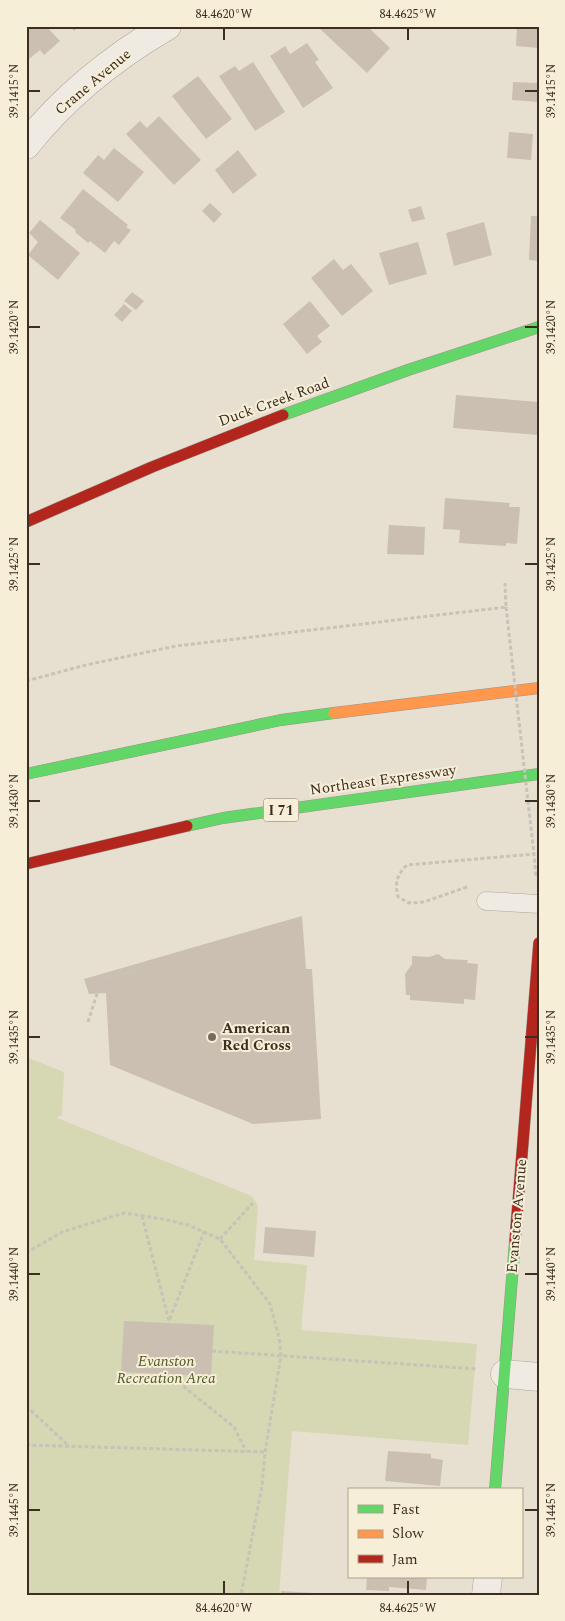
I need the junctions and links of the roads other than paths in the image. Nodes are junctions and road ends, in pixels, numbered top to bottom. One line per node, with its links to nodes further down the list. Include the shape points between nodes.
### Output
1 (167, 26): 2 (street, Crane Avenue, via 81,88)
2 (26, 145)
3 (539, 327): 4 (main road, Duck Creek Road, via 445,356 210,442)
4 (26, 522)
5 (539, 688): 6 (main road, via 281,720)
6 (26, 774)
7 (539, 774): 8 (main road, Northeast Expressway / I 71, via 224,818)
8 (26, 864)
9 (486, 901): 10 (lane)
10 (539, 904)
11 (539, 943): 12 (main road, Evanston Avenue)
12 (505, 1372): 13 (street); 14 (main road, Evanston Avenue)
13 (539, 1377)
14 (495, 1488)
15 (488, 1578): 16 (street)
16 (486, 1595)

